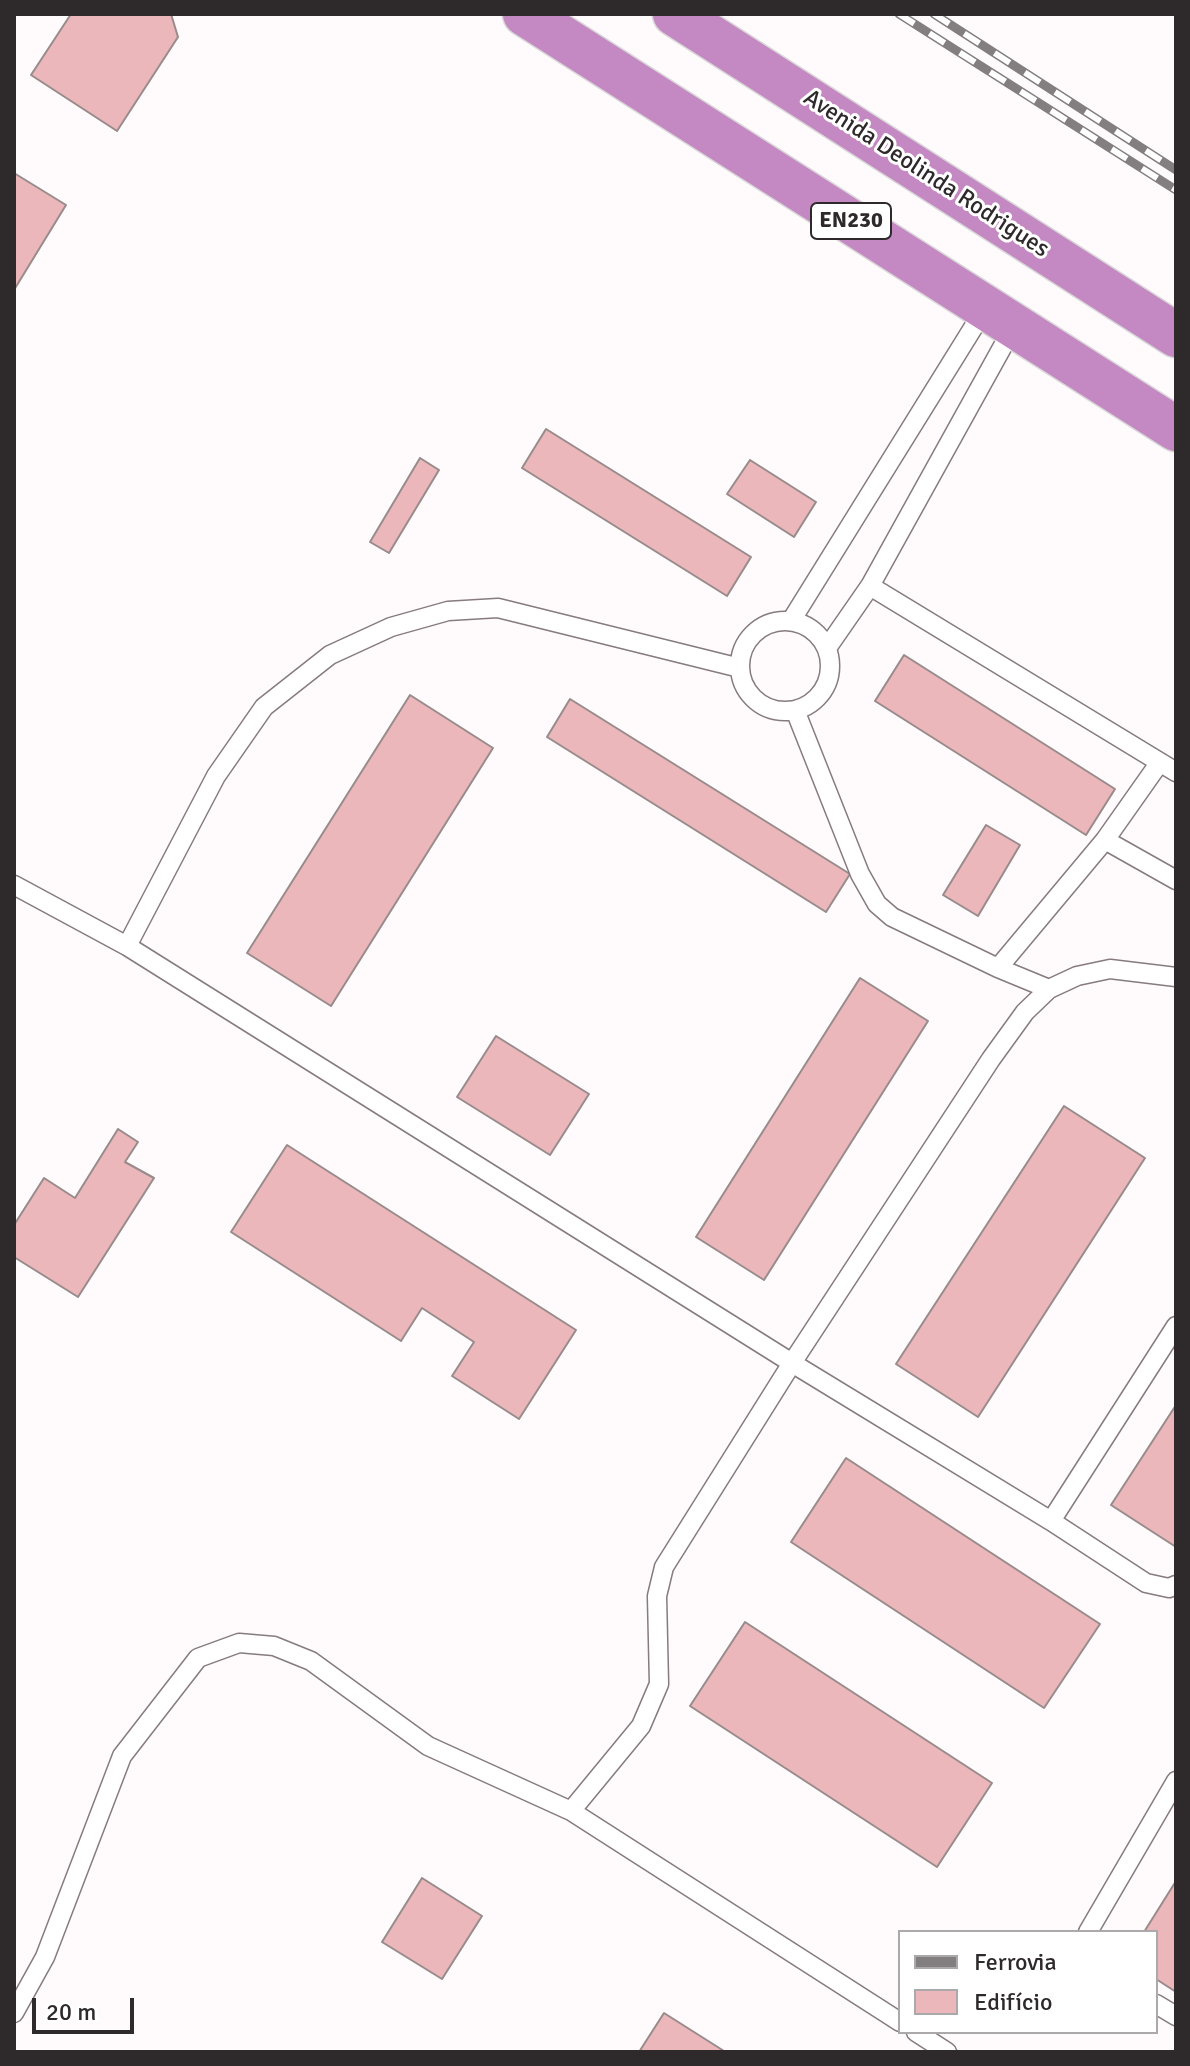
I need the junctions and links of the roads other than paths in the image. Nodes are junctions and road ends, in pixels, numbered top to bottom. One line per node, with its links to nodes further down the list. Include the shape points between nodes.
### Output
1 (525, 14): 3 (highway, EN230)
2 (675, 14): 4 (highway, Avenida Deolinda Rodrigues)
3 (1000, 316): 5 (highway, EN230); 6 (lane); 7 (lane)
4 (1176, 335)
5 (1176, 429)
6 (870, 586): 8 (lane); 11 (lane)
7 (791, 621): 8 (lane, via 806,625); 9 (lane, via 775,621 749,638)
8 (827, 648): 10 (lane, via 828,679 821,693)
9 (740, 668): 10 (lane, via 751,696 764,706); 15 (lane, via 498,608 448,611 391,627 342,649 264,707 216,776)
10 (795, 710): 16 (lane, via 877,904 892,917)
11 (1168, 767): 12 (lane)
12 (1105, 840): 13 (lane); 16 (lane)
13 (1176, 880)
14 (14, 885): 15 (lane)
15 (127, 946): 20 (lane)
16 (998, 968): 18 (lane)
17 (1176, 977): 18 (lane, via 1110,969)
18 (1049, 989): 20 (lane, via 991,1059)
19 (1176, 1326): 21 (lane)
20 (792, 1363): 21 (lane); 24 (lane, via 664,1567 657,1596 659,1684 641,1726)
21 (1051, 1521): 22 (lane, via 1146,1583)
22 (1176, 1585)
23 (1176, 1781): 25 (lane)
24 (571, 1811): 27 (lane, via 428,1746 311,1661 274,1646 239,1643 198,1658 122,1756 45,1957); 29 (lane)
25 (1089, 1930)
26 (1158, 2005): 28 (lane)
27 (14, 2013)
28 (1176, 2016)
29 (898, 2021)
30 (919, 2034): 31 (lane)
31 (947, 2052)

